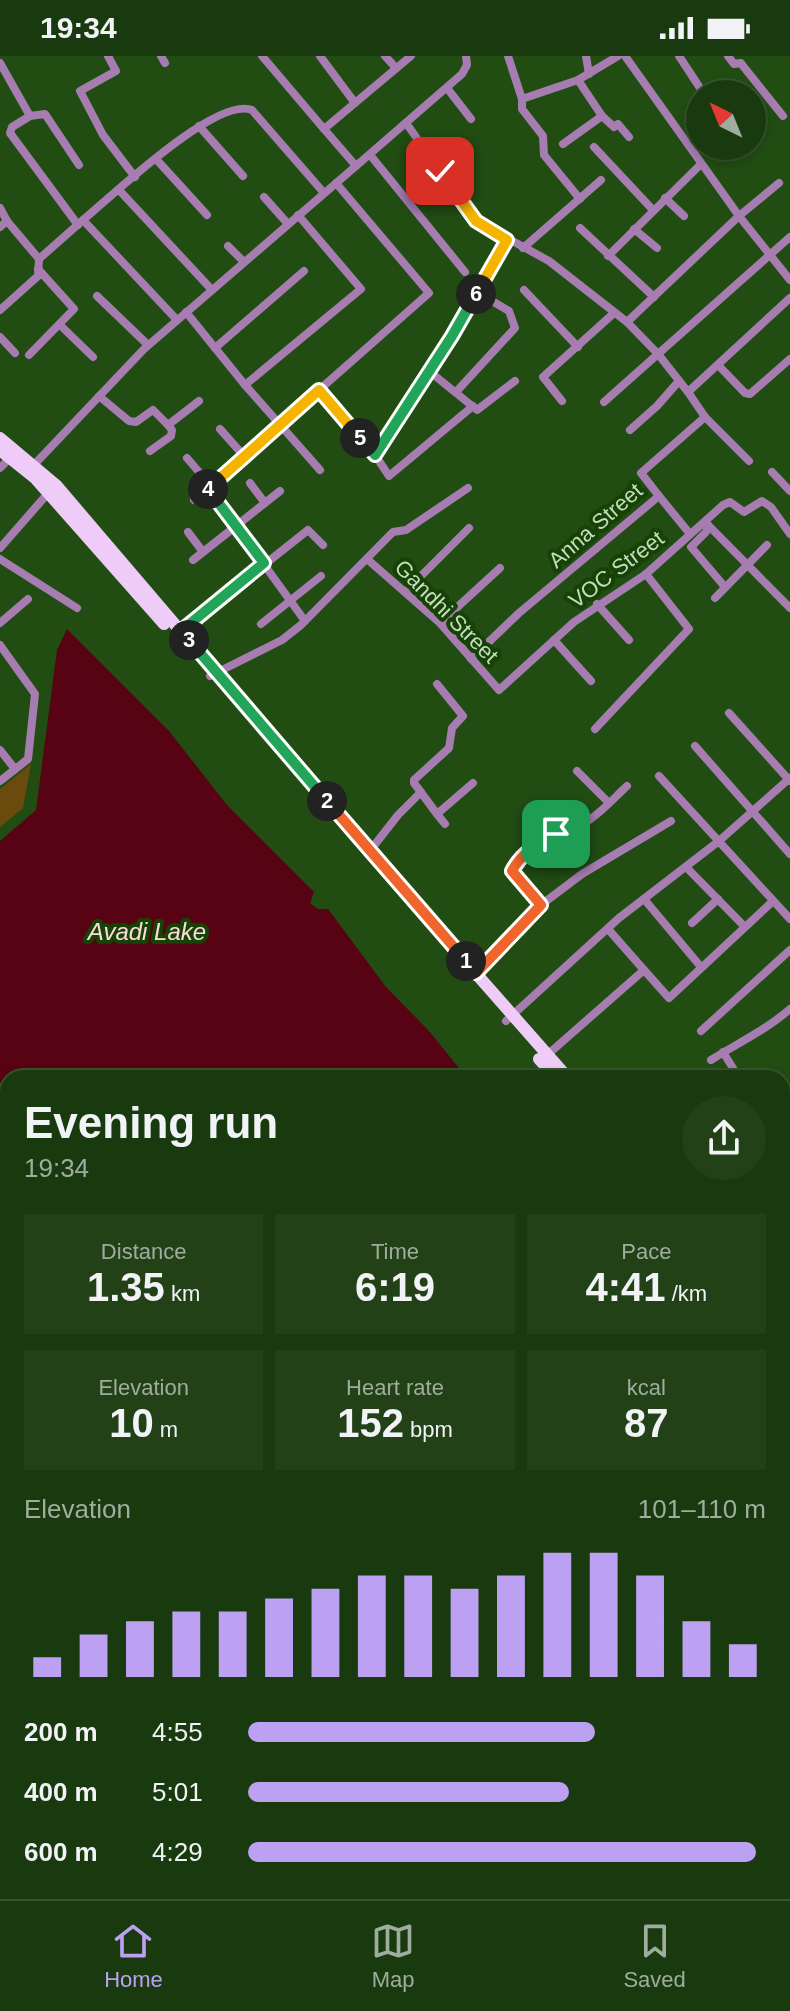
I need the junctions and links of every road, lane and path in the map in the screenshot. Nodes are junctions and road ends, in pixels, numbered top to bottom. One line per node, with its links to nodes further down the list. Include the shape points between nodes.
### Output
1 (108, 56): 37 (street, via 116,71 80,91 103,135)
2 (262, 56): 27 (street)
3 (320, 56): 20 (street)
4 (385, 56): 14 (street)
5 (411, 56): 14 (street)
6 (466, 56): 18 (street, via 462,74)
7 (508, 56): 19 (street)
8 (586, 56): 15 (street)
9 (618, 56): 15 (street)
10 (625, 56): 33 (street)
11 (679, 56): 17 (street)
12 (728, 56): 23 (street, via 734,64 741,63)
13 (0, 63): 21 (street)
14 (396, 68): 20 (street)
15 (589, 74): 16 (street)
16 (578, 80): 19 (street); 22 (street)
17 (695, 80)
18 (447, 88): 24 (street); 25 (street)
19 (522, 99): 45 (street, via 527,119 543,136 544,155)
20 (355, 103): 27 (street)
21 (30, 116): 34 (street, via 45,114); 52 (street, via 10,133)
22 (602, 116): 28 (street); 29 (street)
23 (783, 116)
24 (471, 119)
25 (406, 123): 31 (street); 58 (street, via 476,221)
26 (199, 126): 32 (street); 36 (street); 42 (street, via 229,111 252,110)
27 (324, 129): 35 (street)
28 (629, 137)
29 (563, 144)
30 (594, 147): 47 (street)
31 (371, 156): 35 (street); 67 (street)
32 (156, 159): 37 (street); 48 (street)
33 (701, 164): 44 (street); 51 (street)
34 (79, 165)
35 (356, 166): 39 (street)
36 (243, 176)
37 (135, 177): 41 (street)
38 (601, 180): 45 (street)
39 (336, 183): 42 (street); 95 (street, via 429,293)
40 (779, 183): 51 (street)
41 (119, 190): 52 (street); 69 (street)
42 (324, 193): 49 (street)
43 (264, 197): 54 (street)
44 (665, 198): 47 (street); 50 (street)
45 (580, 199): 60 (street)
46 (0, 208): 53 (street)
47 (653, 210): 56 (street)
48 (207, 215)
49 (298, 215): 54 (street); 94 (street, via 361,289)
50 (684, 216)
51 (739, 216): 62 (street); 73 (street)
52 (81, 222): 65 (street); 78 (street)
53 (3, 224): 65 (street)
54 (288, 224): 64 (street)
55 (580, 228): 63 (street)
56 (634, 229): 61 (street); 63 (street)
57 (790, 237): 62 (street)
58 (507, 240): 60 (street); 71 (street)
59 (228, 246): 64 (street)
60 (523, 248): 77 (street, via 549,261)
61 (657, 248)
62 (770, 255): 68 (street); 86 (street)
63 (608, 256): 73 (street)
64 (244, 262): 69 (street)
65 (38, 264): 75 (street, via 38,276); 80 (street, via 74,307)
66 (304, 271): 84 (street)
67 (465, 272)
68 (790, 280)
69 (212, 290): 76 (street)
70 (524, 290): 83 (street)
71 (477, 292): 91 (street); 96 (street, via 509,311 515,328)
72 (97, 296): 82 (street)
73 (654, 297): 79 (street)
74 (790, 298): 90 (street)
75 (0, 310)
76 (186, 312): 78 (street); 84 (street)
77 (614, 313): 79 (street); 83 (street)
78 (177, 320): 82 (street)
79 (627, 322): 86 (street)
80 (60, 325): 87 (street); 88 (street)
81 (0, 337): 85 (street)
82 (148, 345): 98 (street)
83 (578, 347): 100 (street, via 543,377)
84 (215, 348): 94 (street)
85 (15, 353)
86 (658, 354): 93 (street); 101 (street)
87 (29, 355)
88 (93, 357)
89 (790, 359): 90 (street, via 750,394)
90 (718, 365): 97 (street)
91 (429, 371): 96 (street); 111 (street)
92 (515, 381): 102 (street, via 477,410)
93 (679, 381): 97 (street); 107 (street)
94 (245, 385): 104 (street)
95 (319, 390): 104 (street); 111 (street)
96 (456, 392): 102 (street)
97 (688, 392): 103 (street)
98 (99, 396): 105 (street, via 129,421 153,410); 116 (street)
99 (199, 401): 105 (street)
100 (562, 401)
101 (604, 402)
102 (473, 406): 111 (street, via 389,476)
103 (705, 417): 114 (street); 125 (street, Anna Street, via 641,473)
104 (280, 424): 112 (street); 117 (street)
105 (168, 425): 109 (street, via 171,436)
106 (220, 429): 112 (street)
107 (630, 430)
108 (0, 438): 116 (main road)
109 (150, 451)
110 (5, 454): 115 (street); 116 (main road)
111 (375, 455)
112 (244, 456): 121 (street)
113 (187, 458): 121 (street)
114 (749, 461)
115 (0, 468)
116 (31, 468): 123 (main road)
117 (320, 470)
118 (772, 472): 120 (street)
119 (250, 483): 127 (street)
120 (788, 484)
121 (209, 487): 126 (street); 129 (street)
122 (468, 488): 139 (street, via 406,530 393,532)
123 (52, 489): 136 (street); 158 (main road); 164 (main road)
124 (280, 491): 127 (street)
125 (659, 496): 132 (street); 163 (street, Anna Street)
126 (194, 500)
127 (265, 503): 129 (street)
128 (707, 523): 132 (street, VOC Street); 133 (street, VOC Street, via 730,502 744,512 762,501); 142 (street); 146 (street, via 706,532 691,547)
129 (236, 526): 137 (street); 141 (street)
130 (469, 528): 147 (street)
131 (188, 532): 137 (street)
132 (690, 534): 144 (street, VOC Street)
133 (790, 534)
134 (323, 545): 141 (street, via 309,530)
135 (767, 545): 142 (street)
136 (0, 548)
137 (203, 552): 140 (street)
138 (0, 559): 152 (street)
139 (367, 559): 147 (street, Gandhi Street); 154 (street)
140 (193, 560)
141 (264, 563): 150 (street); 158 (street)
142 (747, 564): 146 (street); 153 (street)
143 (500, 568): 156 (street)
144 (646, 574): 151 (street, VOC Street); 169 (street, via 689,629)
145 (321, 576): 150 (street)
146 (725, 587): 148 (street)
147 (405, 592): 156 (street, Gandhi Street)
148 (715, 598)
149 (28, 599): 155 (street)
150 (291, 600): 154 (street); 157 (street)
151 (597, 604): 159 (street, VOC Street); 160 (street)
152 (77, 608)
153 (790, 608)
154 (305, 621): 164 (street, via 282,640)
155 (0, 623)
156 (440, 623): 163 (street, Gandhi Street)
157 (261, 624)
158 (181, 631): 164 (main road)
159 (554, 640): 165 (street); 167 (street, VOC Street)
160 (629, 640)
161 (0, 645): 162 (street)
162 (3, 657): 172 (street, via 35,694 28,759)
163 (471, 659): 167 (street, Gandhi Street)
164 (213, 674): 186 (main road); 202 (main road)
165 (591, 681)
166 (437, 684): 179 (street, via 463,716 452,728 449,748 414,780)
167 (499, 690)
168 (729, 713): 175 (street)
169 (595, 729)
170 (695, 746): 181 (street)
171 (0, 750): 172 (street)
172 (15, 769): 176 (street)
173 (577, 771): 180 (street)
174 (659, 776): 185 (street)
175 (790, 779): 181 (street)
176 (0, 781)
177 (473, 783): 182 (street)
178 (627, 786): 180 (street)
179 (421, 792): 182 (street); 186 (street)
180 (609, 803): 192 (street, via 516,863 512,871)
181 (754, 811): 185 (street); 187 (street)
182 (437, 814): 184 (street)
183 (671, 821): 192 (street)
184 (445, 824)
185 (719, 841): 188 (street); 191 (street)
186 (369, 852): 200 (main road)
187 (790, 854)
188 (686, 867): 189 (street); 190 (street)
189 (644, 899): 196 (street); 198 (street)
190 (718, 899): 194 (street); 195 (street)
191 (772, 902): 193 (street); 195 (street)
192 (541, 905): 200 (street)
193 (790, 919)
194 (692, 923)
195 (745, 927): 198 (street)
196 (608, 929): 199 (street); 202 (street)
197 (790, 950): 203 (street)
198 (701, 967): 199 (street, via 669,998)
199 (644, 970): 205 (street)
200 (476, 973): 202 (main road)
201 (790, 1010): 204 (street)
202 (509, 1019): 205 (main road); 207 (main road)
203 (701, 1031)
204 (723, 1052): 206 (street); 209 (street)
205 (546, 1056): 208 (main road)
206 (711, 1060)
207 (550, 1070)
208 (560, 1070)
209 (734, 1070)

